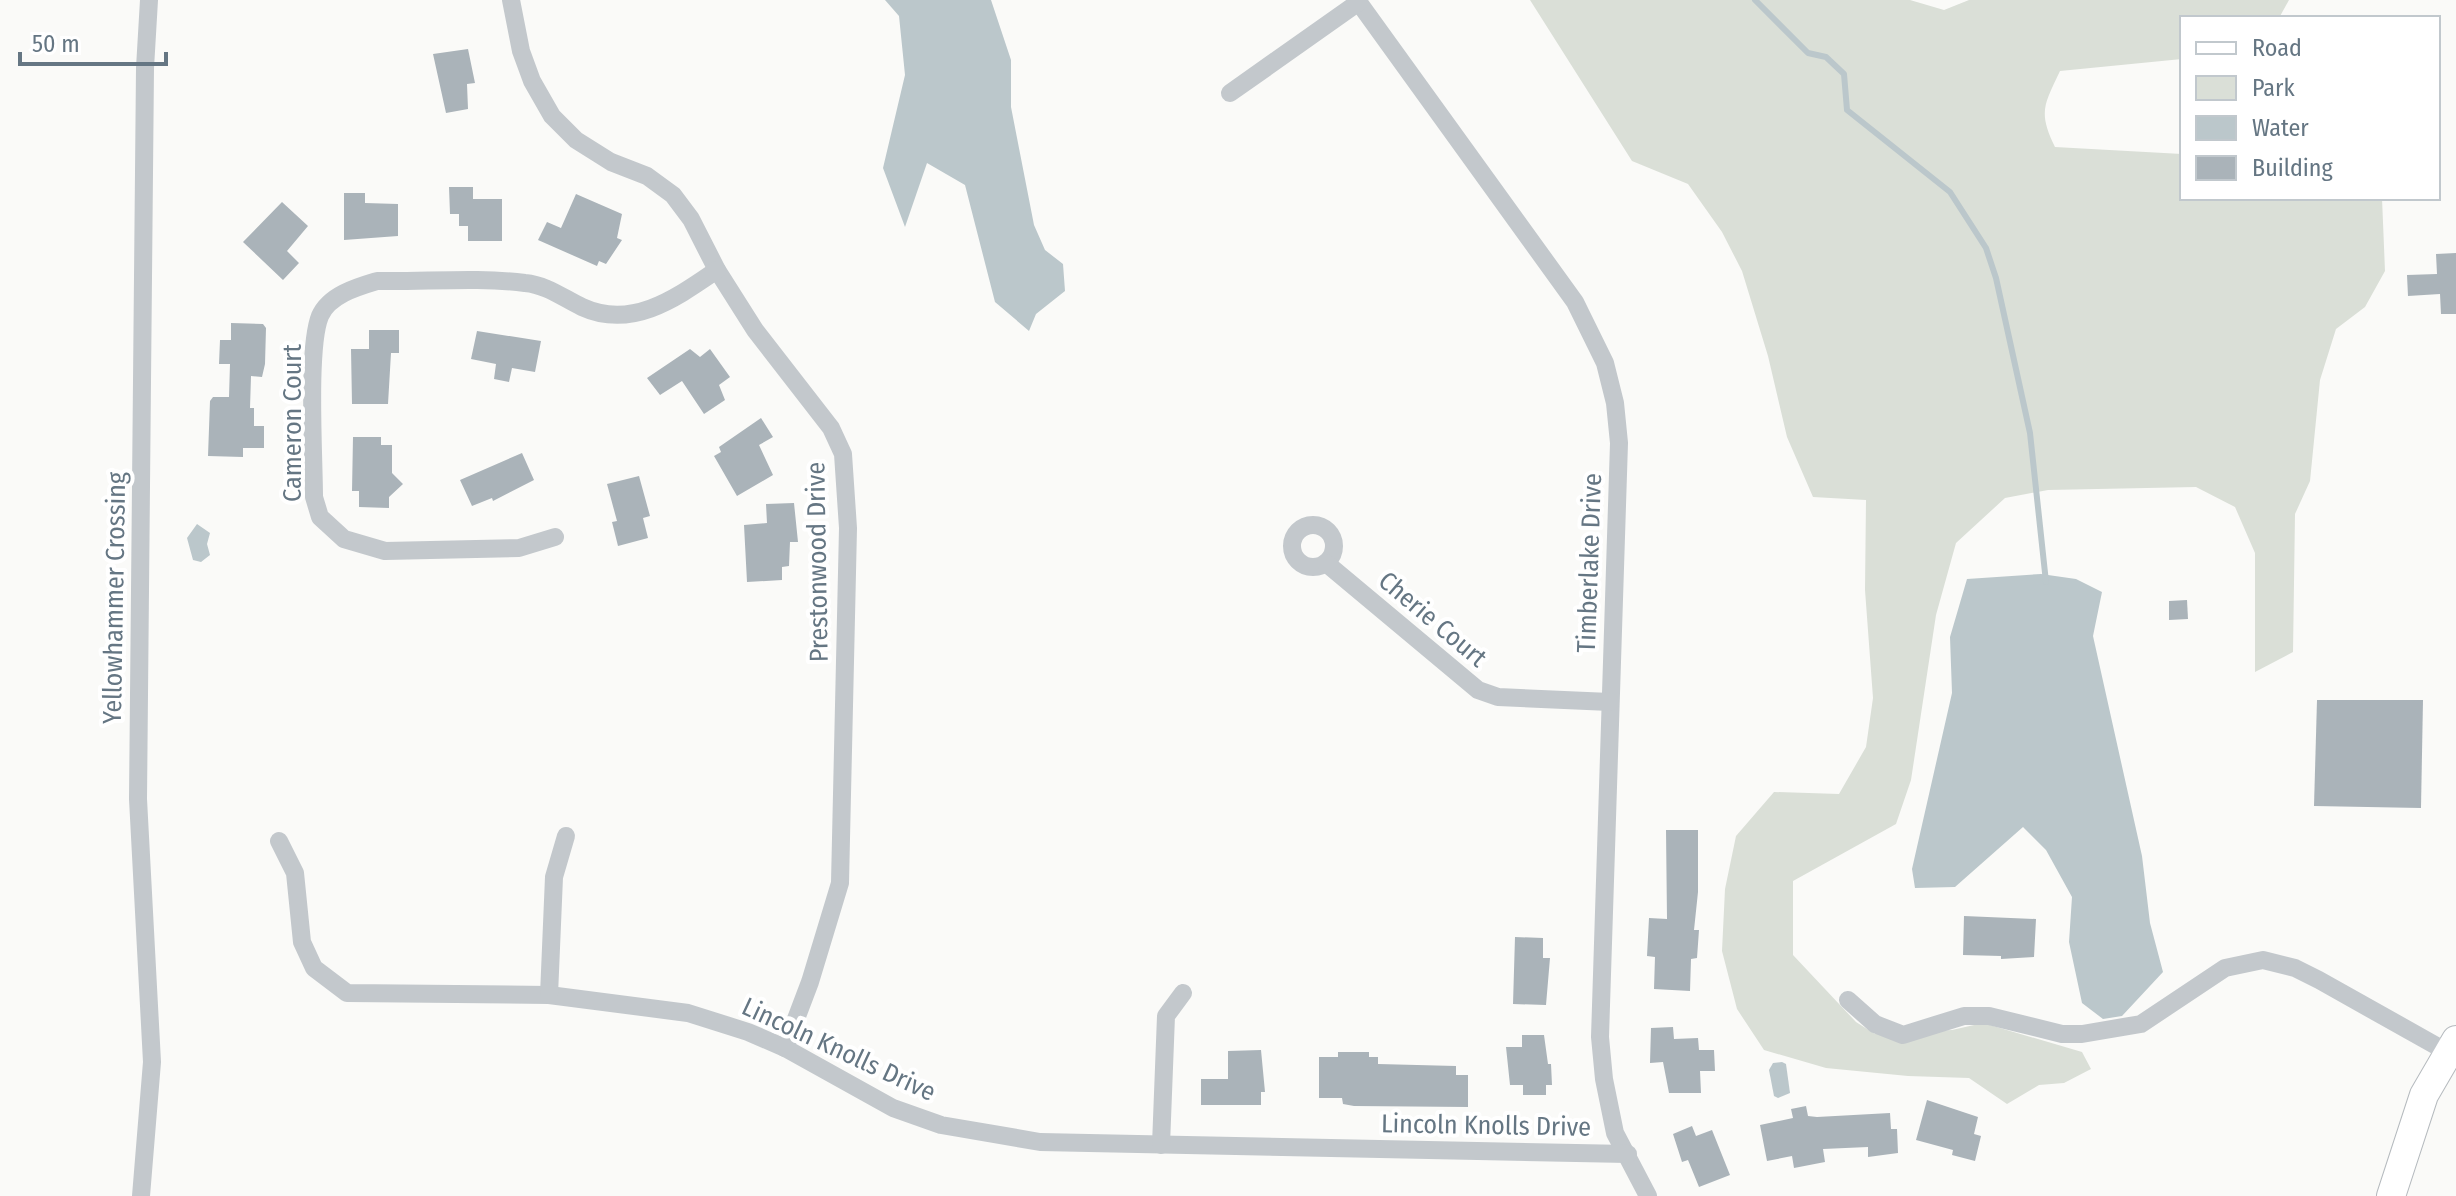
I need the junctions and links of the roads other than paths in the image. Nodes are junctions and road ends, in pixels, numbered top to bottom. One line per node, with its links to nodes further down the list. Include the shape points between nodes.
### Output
1 (149, 0): 18 (street, Yellowhammer Crossing, via 138,799 152,1062)
2 (511, 0): 5 (street, Prestonwood Drive, via 521,51 552,116 576,140 673,195)
3 (1358, 1): 4 (street); 8 (street, Timberlake Drive, via 1575,302 1605,363 1619,443)
4 (1230, 93)
5 (717, 270): 6 (street, Cameron Court, via 652,309 629,315 604,315 527,283 377,281 353,288 320,315 315,344 314,497 320,517 344,539 385,551 519,548); 15 (street, Prestonwood Drive, via 755,330 831,428 843,454 848,528 840,883)
6 (555, 537)
7 (1326, 563): 8 (street, Cherie Court, via 1478,690 1498,697)
8 (1610, 702): 17 (street, Timberlake Drive, via 1600,1037 1615,1133)
9 (566, 836): 12 (street, via 554,877)
10 (279, 841): 12 (street, Lincoln Knolls Drive, via 295,873 302,942 314,968 347,993)
11 (1183, 993): 16 (street, via 1166,1016)
12 (549, 995): 15 (street, Lincoln Knolls Drive, via 688,1013)
13 (1848, 1000): 14 (street, via 1875,1024 1903,1035 1964,1016 2082,1034 2141,1024 2225,968 2263,960 2295,968)
14 (2452, 1046): 20 (main road, via 2424,1095)
15 (785, 1048): 16 (street, Lincoln Knolls Drive, via 852,1088 941,1125 1040,1142)
16 (1161, 1145): 17 (street, Lincoln Knolls Drive)
17 (1628, 1154): 19 (street, Timberlake Drive)
18 (141, 1196)
19 (1648, 1196)
20 (2391, 1196)

